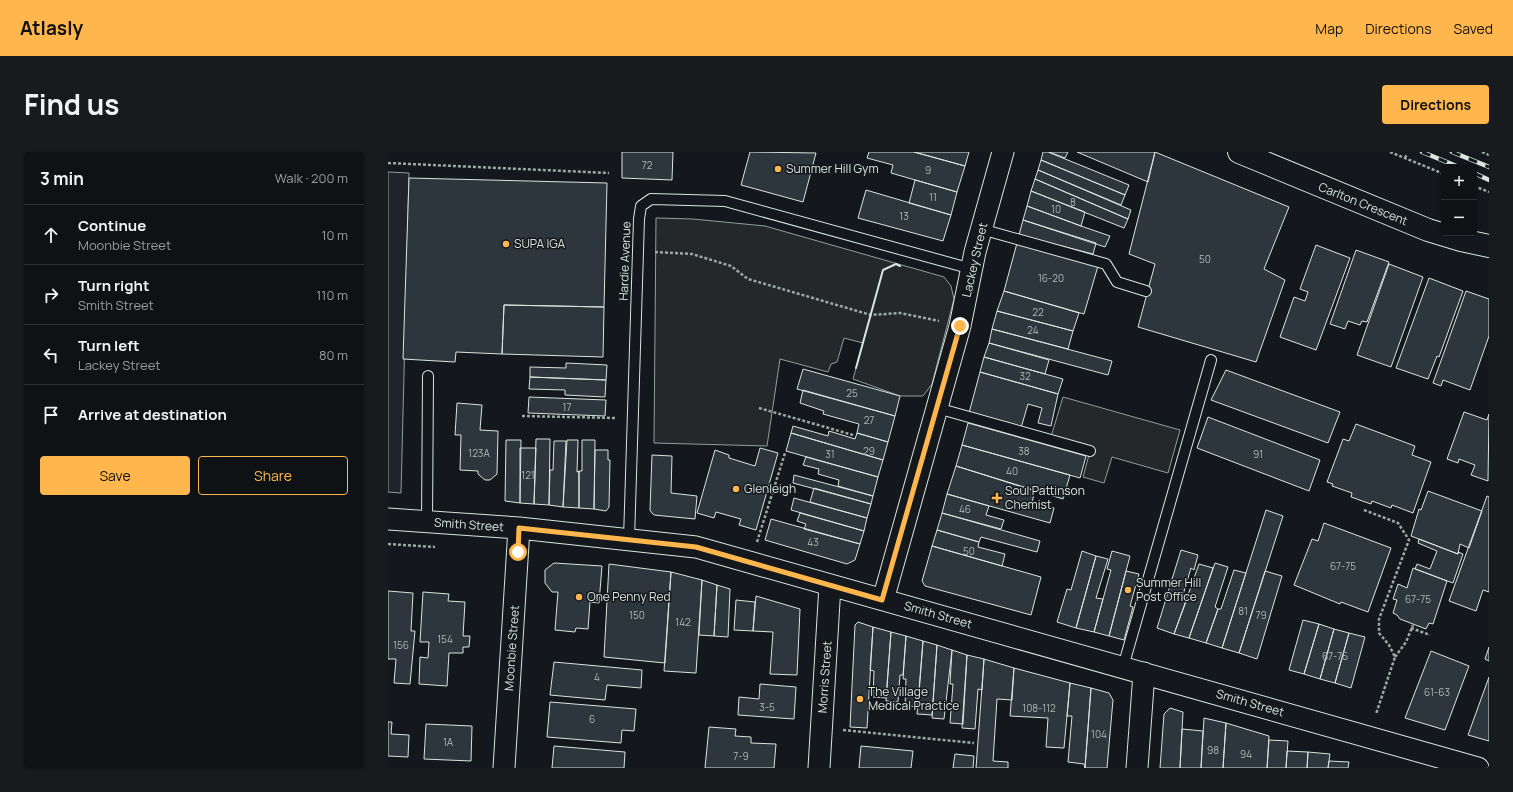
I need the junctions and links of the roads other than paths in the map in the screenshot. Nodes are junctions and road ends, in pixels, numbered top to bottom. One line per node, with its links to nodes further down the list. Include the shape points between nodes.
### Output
1 (1003, 152): 3 (street, Lackey Street)
2 (1240, 152): 4 (main road, Carlton Crescent, via 1428,230)
3 (982, 229): 5 (street, Lackey Street); 6 (lane, via 1106,264 1117,282)
4 (1489, 246)
5 (972, 269): 9 (street, Lackey Street, via 960,326); 14 (lane, Hardie Avenue, via 725,201 658,198 645,202 640,212 638,252)
6 (1146, 291)
7 (1211, 360): 17 (lane)
8 (428, 376): 12 (lane)
9 (937, 408): 10 (lane); 16 (street, Lackey Street)
10 (1090, 451)
11 (388, 519): 12 (street, Smith Street)
12 (427, 522): 13 (street, Smith Street)
13 (519, 528): 14 (street, Smith Street); 20 (street, Moonbie Street)
14 (629, 539): 15 (street, Smith Street, via 696,547)
15 (830, 585): 16 (street, Smith Street); 21 (street, Morris Street)
16 (882, 600): 17 (street, Smith Street)
17 (1123, 667): 18 (street, Smith Street)
18 (1144, 673): 19 (street, Smith Street); 22 (street)
19 (1448, 764): 23 (street, Smith Street)
20 (504, 768)
21 (819, 768)
22 (1137, 768)
23 (1478, 768)

